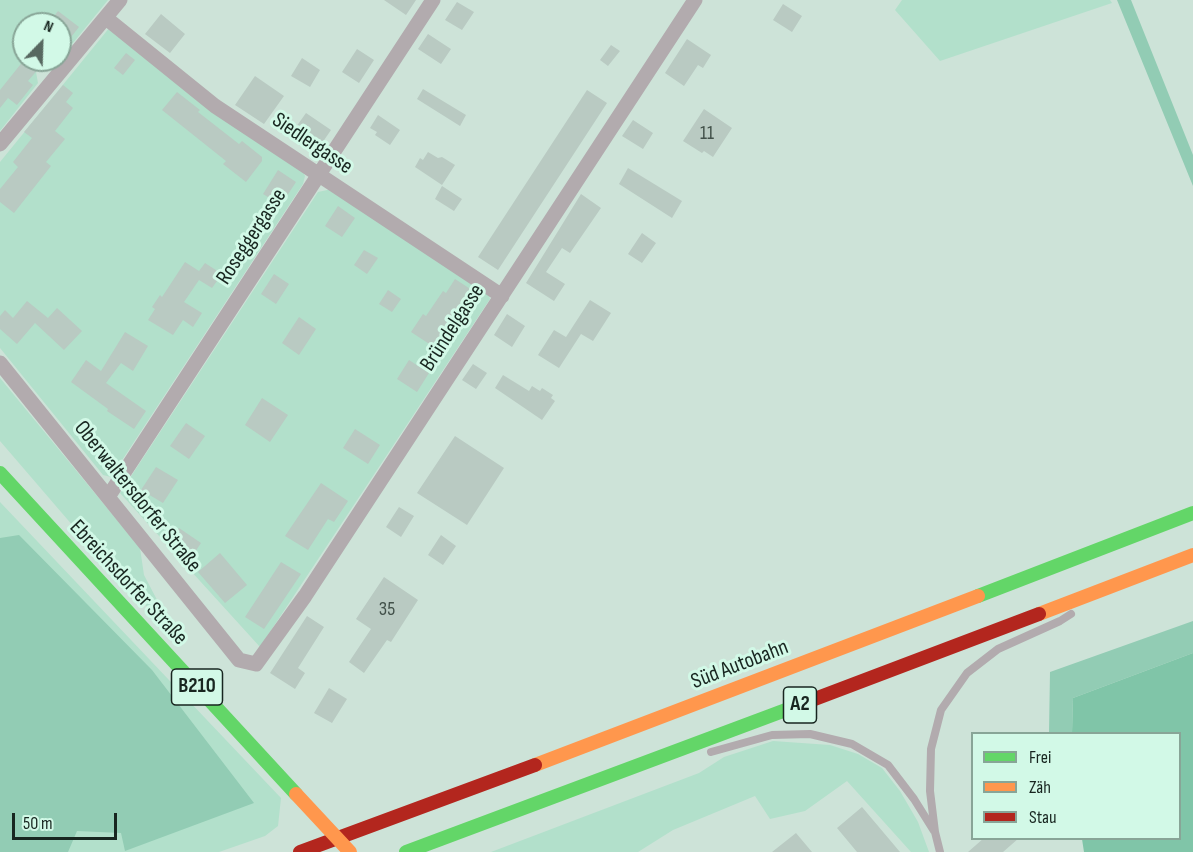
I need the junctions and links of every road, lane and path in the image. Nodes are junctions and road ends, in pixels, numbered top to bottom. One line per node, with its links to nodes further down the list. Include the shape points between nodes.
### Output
1 (120, 0): 4 (street)
2 (433, 0): 6 (street, Roseggergasse)
3 (695, 0): 7 (street, Bründelgasse)
4 (106, 18): 5 (street); 6 (street, Siedlergasse, via 215,106)
5 (0, 144)
6 (319, 176): 7 (street, Siedlergasse); 10 (street, Roseggergasse)
7 (502, 296): 14 (street, Bründelgasse, via 263,655 256,664)
8 (0, 363): 10 (street, Oberwaltersdorfer Straße)
9 (0, 473): 20 (main road, Ebreichsdorfer Straße / B210, bridge)
10 (108, 497): 14 (street, Oberwaltersdorfer Straße)
11 (1193, 513): 19 (main road, Süd Autobahn / A2)
12 (1193, 555): 13 (main road, A2)
13 (1109, 587): 17 (main road, A2); 18 (lane, via 1060,621 998,649 960,682 941,710 931,749 930,791)
14 (239, 660)
15 (704, 753): 18 (lane, via 772,735 810,734 852,744 888,765)
16 (693, 754): 17 (lane)
17 (652, 761): 21 (main road, A2)
18 (935, 832): 22 (lane)
19 (300, 852)
20 (350, 852)
21 (406, 852)
22 (940, 852)

